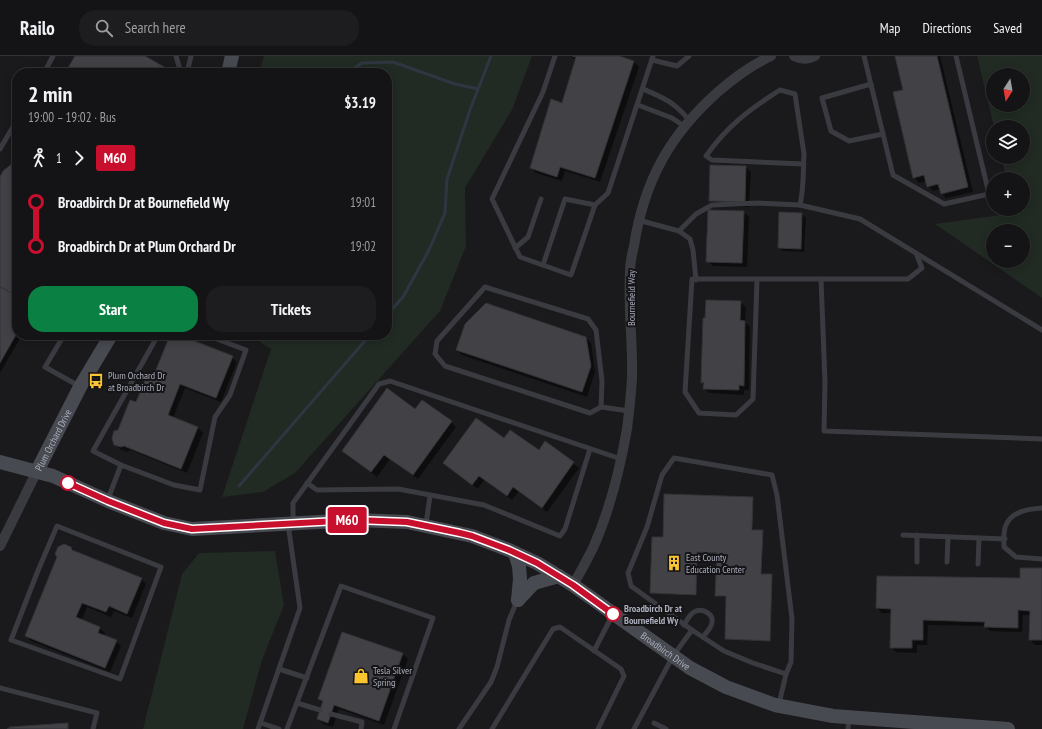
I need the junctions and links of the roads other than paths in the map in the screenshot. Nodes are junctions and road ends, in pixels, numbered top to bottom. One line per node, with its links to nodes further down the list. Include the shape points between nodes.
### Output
1 (53, 56): 13 (lane)
2 (176, 56): 14 (lane)
3 (191, 56): 15 (lane)
4 (232, 56): 16 (street)
5 (555, 56): 30 (lane, via 543,92 492,199)
6 (689, 56): 12 (lane, via 677,66)
7 (771, 56): 20 (street, Bournefield Way, via 732,80)
8 (794, 56): 9 (street, via 806,60)
9 (815, 56)
10 (864, 56): 17 (lane)
11 (956, 56): 22 (lane, via 989,194 944,204 893,175)
12 (652, 58): 18 (lane)
13 (47, 68)
14 (180, 68)
15 (188, 68)
16 (229, 68)
17 (870, 84): 22 (lane); 22 (lane, via 822,98 831,130 849,141)
18 (643, 89): 19 (lane); 20 (lane, via 669,100 680,109)
19 (638, 106): 20 (lane); 26 (lane, via 608,193)
20 (686, 123): 28 (street, Bournefield Way, via 656,170)
21 (12, 129): 23 (lane)
22 (883, 134)
23 (0, 149)
24 (804, 164): 24 (lane, via 795,94 780,90 749,110 718,139 706,156 712,160); 27 (lane)
25 (541, 199): 30 (lane, via 528,237)
26 (595, 205): 32 (lane, via 565,199); 32 (lane, via 571,275)
27 (800, 205): 29 (lane, via 712,205 696,214); 31 (lane, via 860,219)
28 (638, 220): 29 (lane); 43 (street, Bournefield Way, via 630,272 632,378)
29 (679, 231): 35 (lane, via 690,239)
30 (516, 248): 32 (lane, via 520,257)
31 (916, 253): 33 (lane, via 922,268 908,279); 36 (lane)
32 (543, 265)
33 (821, 278): 34 (lane); 44 (lane, via 824,431)
34 (757, 279): 35 (lane); 35 (lane, via 753,399 736,415 699,413 685,392 692,280)
35 (696, 280)
36 (1042, 330)
37 (61, 340): 41 (lane, via 44,367)
38 (108, 340): 41 (street, Plum Orchard Drive)
39 (155, 340): 48 (lane, via 93,451)
40 (219, 340): 48 (lane, via 246,350 230,395 215,417 200,490 174,485)
41 (80, 387): 50 (street, Plum Orchard Drive)
42 (601, 407): 42 (lane, via 590,413 445,366 435,354 437,341 485,287 588,319 596,330 602,381); 43 (lane)
43 (629, 411): 46 (street, Bournefield Way)
44 (1042, 439)
45 (590, 449): 46 (lane); 51 (lane, via 390,381 379,384); 52 (lane, via 565,529 560,536 484,505)
46 (621, 459): 70 (street, Bournefield Way, via 617,481 593,548)
47 (0, 462): 50 (street, Broadbirch Drive)
48 (121, 465): 53 (lane)
49 (0, 469): 50 (street, Broadbirch Drive, via 12,474)
50 (35, 475): 53 (street, Broadbirch Drive, via 53,476); 62 (street, Plum Orchard Drive)
51 (307, 483): 52 (lane, via 316,490 398,489); 55 (lane, via 293,503)
52 (430, 496): 56 (lane)
53 (108, 501): 55 (street, Broadbirch Drive, via 164,523 192,529)
54 (1042, 508): 61 (lane, via 1029,508 1013,515 1006,525)
55 (291, 523): 56 (street, Broadbirch Drive, via 356,520 407,522); 78 (lane, via 300,608)
56 (426, 526): 63 (street, Broadbirch Drive, via 472,536)
57 (903, 535): 58 (lane)
58 (917, 535): 59 (lane); 65 (lane)
59 (948, 536): 60 (lane); 66 (lane)
60 (979, 538): 61 (lane); 67 (lane)
61 (1004, 539): 64 (lane, via 1004,547 1016,558)
62 (0, 546)
63 (515, 553): 69 (street, Broadbirch Drive); 71 (street, via 520,579)
64 (1042, 559)
65 (917, 562)
66 (947, 562)
67 (978, 564)
68 (37, 573): 68 (lane, via 11,640 120,680 161,567 57,526)
69 (559, 576): 70 (street, Broadbirch Drive); 71 (street, via 534,583)
70 (573, 585): 72 (street, Broadbirch Drive)
71 (518, 600): 96 (lane, via 509,620 491,682)
72 (613, 613): 76 (lane); 77 (street, Broadbirch Drive)
73 (684, 624): 74 (lane); 75 (lane, via 695,611 706,612 711,617 712,624); 79 (lane, via 631,586 628,573 662,475 674,458 772,475 777,495 792,619 791,662)
74 (692, 630): 75 (lane); 77 (lane)
75 (703, 637): 79 (lane, via 724,651)
76 (594, 650): 97 (lane, via 560,628 553,629); 98 (lane, via 621,669 624,676)
77 (673, 656): 83 (street, Broadbirch Drive, via 726,687); 99 (lane)
78 (279, 669): 80 (lane); 86 (lane)
79 (786, 674): 83 (lane)
80 (306, 678): 82 (lane); 95 (lane, via 341,586 433,618)
81 (0, 688): 90 (lane, via 97,713)
82 (297, 703): 84 (lane); 93 (lane)
83 (778, 706): 88 (street, Broadbirch Drive, via 833,716)
84 (320, 710)
85 (331, 714): 94 (lane, via 362,722)
86 (260, 723): 91 (lane); 92 (lane)
87 (654, 723): 100 (lane)
88 (848, 723): 89 (street, Broadbirch Drive)
89 (953, 727): 101 (street, Broadbirch Drive)
90 (93, 729)
91 (258, 729)
92 (279, 729)
93 (288, 729)
94 (360, 729)
95 (394, 729)
96 (459, 729)
97 (492, 729)
98 (598, 729)
99 (634, 729)
100 (666, 729)
101 (1008, 729)

